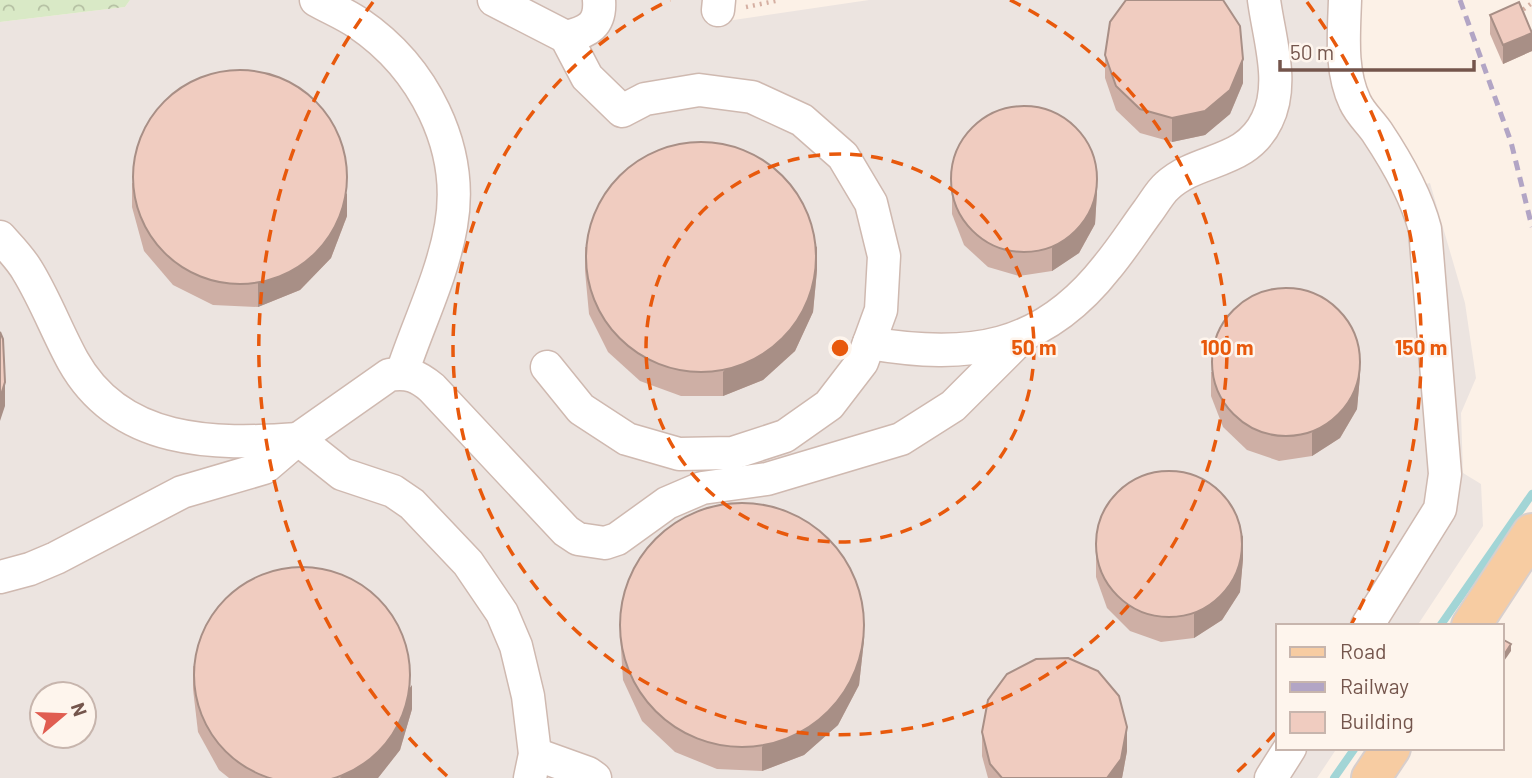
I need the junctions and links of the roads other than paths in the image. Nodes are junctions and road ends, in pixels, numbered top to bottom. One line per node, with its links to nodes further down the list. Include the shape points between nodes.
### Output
1 (316, 0): 11 (lane, via 369,30 418,80 450,154 451,226)
2 (494, 0): 6 (lane)
3 (599, 0): 6 (lane, via 600,12 592,27)
4 (1264, 0): 8 (lane, via 1275,90 1260,132 1234,155 1166,187 1082,297)
5 (1345, 0): 15 (lane, via 1348,84 1420,208 1425,229 1445,474 1440,509)
6 (566, 37): 9 (lane, via 587,77 622,111 645,99 699,90 752,97 802,120 843,156 871,203 884,256 881,310)
7 (0, 237): 12 (lane, via 27,270 75,364 103,399 128,418 171,435 233,442)
8 (1023, 337): 9 (lane, via 953,349 909,350); 11 (lane, via 953,406 901,439 767,479 702,488 667,503 605,543 578,540 566,531 432,388 418,376)
9 (869, 343): 10 (lane, via 862,362 829,405 785,436 733,453 679,454 627,439 581,409)
10 (547, 367)
11 (402, 373): 12 (lane, via 379,381)
12 (298, 439): 14 (lane, via 264,468 182,492 56,558); 19 (lane, via 342,474 393,491 412,504 468,563 502,613 516,646 528,696)
13 (1532, 533): 16 (main road)
14 (0, 578)
15 (1368, 624)
16 (1472, 624)
17 (1289, 750): 21 (lane)
18 (1390, 750): 22 (main road)
19 (532, 766): 20 (lane, via 588,773)
20 (595, 778)
21 (1271, 778)
22 (1371, 778)

